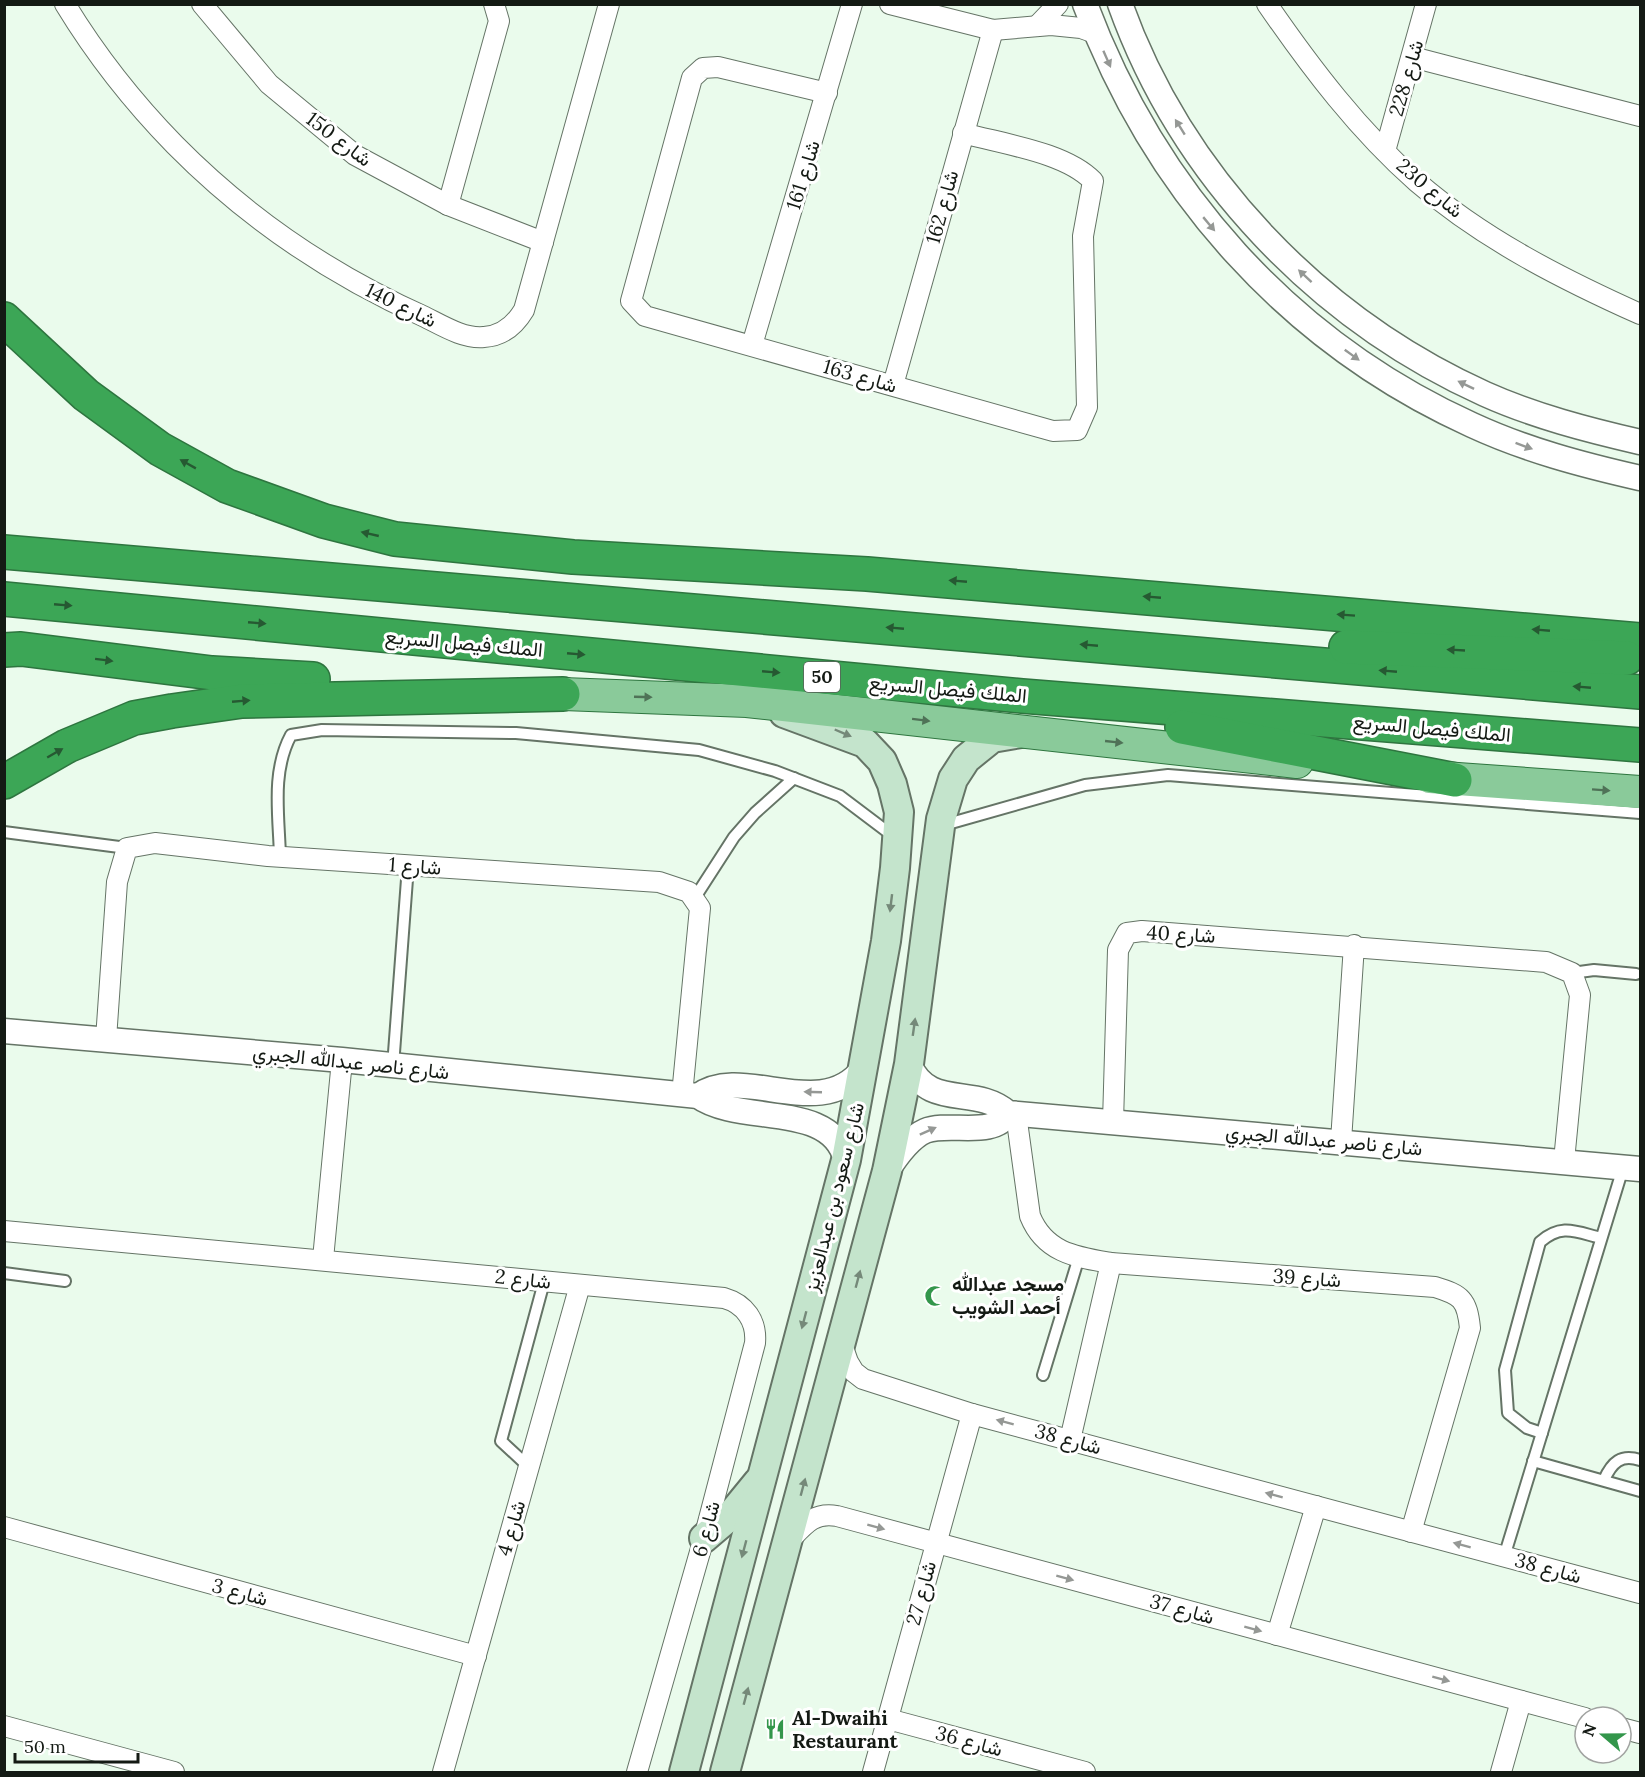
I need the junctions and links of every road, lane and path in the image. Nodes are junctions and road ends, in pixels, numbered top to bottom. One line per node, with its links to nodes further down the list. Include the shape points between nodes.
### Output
1 (65, 4): 21 (street, شارع 140, via 123,86 201,170 290,242 388,300 467,336 495,335 512,325 524,310)
2 (494, 4): 20 (street, via 499,21)
3 (609, 4): 21 (street, شارع 140)
4 (852, 4): 16 (street, شارع 161)
5 (890, 4): 13 (street)
6 (1058, 4): 12 (street)
7 (1084, 4): 14 (street)
8 (1120, 4): 28 (street, one-way to 8, via 1530,411 1477,390 1398,347 1313,284 1261,234 1194,148 1156,85)
9 (1267, 4): 19 (street, شارع 230, via 1315,74)
10 (1426, 4): 15 (street, شارع 228)
11 (212, 9): 20 (street, شارع 150, via 270,84 355,155)
12 (1038, 26): 13 (street); 14 (street, via 1066,26)
13 (993, 30): 18 (street, شارع 162)
14 (1095, 33): 29 (street, one-way to 29, via 1134,115 1178,184 1230,249 1291,308 1372,369 1442,411 1533,450)
15 (1412, 57): 17 (street); 19 (street, شارع 228)
16 (827, 93): 25 (street, شارع 161); 25 (street, شارع 163, via 718,67 703,68 692,78 631,301 645,316)
17 (1641, 116)
18 (963, 133): 26 (street, شارع 162); 26 (street, شارع 163, via 1063,160 1083,170 1093,181 1083,236 1087,407 1077,430 1053,431)
19 (1385, 151): 23 (street, شارع 230, via 1417,182 1487,234 1572,283)
20 (448, 205): 21 (street, شارع 150)
21 (543, 242)
22 (4, 300): 27 (highway)
23 (1641, 314)
24 (4, 319): 27 (highway)
25 (752, 345): 26 (street, شارع 163)
26 (893, 385)
27 (86, 395): 32 (highway, one-way to 27, via 867,574 573,557 395,539 324,521 227,486 160,449)
28 (1641, 442)
29 (1641, 478)
30 (4, 552): 33 (highway, one-way to 30)
31 (4, 599): 38 (highway, الملك فيصل السريع / 50, one-way to 38)
32 (1641, 640)
33 (1138, 649): 35 (highway, one-way to 33, via 1221,643); 36 (highway, one-way to 33)
34 (4, 650): 37 (highway, one-way to 37, via 212,673)
35 (1641, 657)
36 (1641, 692)
37 (563, 694): 39 (main road, الملك فيصل السريع, one-way to 39); 44 (highway, one-way to 37, via 67,746 134,717 172,711 242,700)
38 (1022, 696): 41 (highway, الملك فيصل السريع / 50); 43 (highway)
39 (747, 701): 40 (main road, الملك فيصل السريع, one-way to 40); 49 (main road, شارع سعود بن عبدالعزيز, one-way to 49, via 865,742 882,761 892,784 899,812)
40 (1024, 733): 43 (main road, الملك فيصل السريع, one-way to 43); 47 (main road, via 992,738 966,759 953,779)
41 (1641, 745)
42 (794, 778): 49 (lane, via 840,796); 51 (lane, via 699,750 516,733 322,730 291,735 282,750 278,771); 53 (lane, via 735,837)
43 (1455, 780): 45 (main road, الملك فيصل السريع, one-way to 45)
44 (4, 782)
45 (1641, 792)
46 (1641, 813): 47 (lane, via 1168,775 1085,785)
47 (940, 827): 56 (main road)
48 (4, 832): 50 (lane)
49 (897, 839): 54 (main road, شارع سعود بن عبدالعزيز, one-way to 54)
50 (127, 848): 51 (street, شارع 1, via 155,843); 60 (street, via 117,882)
51 (280, 857): 52 (street, شارع 1)
52 (408, 866): 53 (street, شارع 1, via 659,882 689,892); 63 (lane)
53 (694, 899): 65 (street, via 700,908)
54 (886, 940): 56 (main road, via 897,932 911,932); 64 (main road, شارع سعود بن عبدالعزيز)
55 (1354, 945): 57 (street, شارع 40, via 1546,962); 67 (street, شارع 40, via 1127,933 1118,950); 68 (street)
56 (925, 947): 62 (main road, one-way to 56)
57 (1572, 973): 58 (lane, via 1594,970); 70 (street, via 1580,995)
58 (1636, 974)
59 (4, 1031): 60 (street, شارع ناصر عبدالله الجبري)
60 (106, 1040): 61 (street, شارع ناصر عبدالله الجبري)
61 (342, 1060): 63 (street, شارع ناصر عبدالله الجبري); 76 (street)
62 (909, 1064): 66 (street, شارع ناصر عبدالله الجبري, via 918,1081 932,1091 984,1099); 72 (main road)
63 (393, 1066): 65 (street, شارع ناصر عبدالله الجبري)
64 (863, 1069): 65 (street, شارع ناصر عبدالله الجبري, one-way to 65, via 848,1084 829,1092 720,1087); 69 (main road, شارع سعود بن عبدالعزيز)
65 (690, 1096): 69 (street, شارع ناصر عبدالله الجبري, via 720,1107 823,1127 838,1141)
66 (1012, 1113): 67 (street, شارع ناصر عبدالله الجبري); 72 (street, one-way to 66, via 922,1132 938,1127 991,1126); 75 (street, شارع 39, via 1034,1227 1058,1251)
67 (1113, 1122): 68 (street, شارع ناصر عبدالله الجبري)
68 (1341, 1141): 70 (street, شارع ناصر عبدالله الجبري)
69 (846, 1160): 91 (main road, شارع سعود بن عبدالعزيز, one-way to 91)
70 (1564, 1161): 71 (street, شارع ناصر عبدالله الجبري)
71 (1632, 1169): 74 (lane)
72 (887, 1171): 83 (main road, one-way to 72)
73 (4, 1231): 76 (street, شارع 2)
74 (1601, 1238): 86 (lane); 86 (lane, via 1563,1230 1552,1232 1540,1242 1505,1370 1508,1413 1527,1428)
75 (1079, 1257): 77 (street, شارع 39); 84 (lane)
76 (323, 1259): 80 (street, شارع 2)
77 (1112, 1263): 87 (street); 96 (street, شارع 39, via 1435,1287 1457,1294 1468,1310 1470,1328)
78 (4, 1273): 79 (lane)
79 (65, 1281)
80 (544, 1281): 81 (street, شارع 2); 90 (lane, via 501,1441)
81 (580, 1284): 82 (street, شارع 2); 90 (street, شارع 4)
82 (724, 1298): 97 (street, شارع 6, via 738,1303 749,1314 755,1335)
83 (842, 1342): 85 (street, شارع 38, via 854,1372 863,1378); 98 (main road, one-way to 83)
84 (1043, 1376)
85 (972, 1413): 87 (street, شارع 38, one-way to 85); 99 (street, شارع 27)
86 (1542, 1433): 89 (lane)
87 (1070, 1440): 94 (street, شارع 38, one-way to 87)
88 (1641, 1460): 92 (lane, via 1623,1458 1612,1464)
89 (1533, 1461): 92 (lane); 100 (lane)
90 (529, 1467): 104 (street, شارع 4)
91 (763, 1476): 97 (main road); 102 (main road, شارع سعود بن عبدالعزيز, one-way to 102)
92 (1604, 1480): 93 (lane)
93 (1641, 1491)
94 (1316, 1506): 96 (street, شارع 38); 103 (street)
95 (4, 1527): 104 (street, شارع 3)
96 (1412, 1532): 100 (street, شارع 38, one-way to 96)
97 (704, 1538): 114 (street, شارع 6)
98 (788, 1542): 99 (street, شارع 37, one-way to 99, via 805,1524 825,1514); 109 (main road, one-way to 98)
99 (935, 1543): 103 (street, شارع 37, one-way to 103); 107 (street, شارع 27)
100 (1504, 1557): 101 (street, شارع 38)
101 (1641, 1593)
102 (729, 1605): 109 (main road, via 736,1636 712,1726 720,1739); 111 (main road, شارع سعود بن عبدالعزيز)
103 (1277, 1635): 105 (street, شارع 37, one-way to 105)
104 (476, 1656): 113 (street, شارع 4)
105 (1521, 1701): 106 (street, شارع 37); 118 (street)
106 (1573, 1715)
107 (888, 1719): 116 (street, شارع 27); 117 (street, شارع 36)
108 (4, 1726): 110 (street)
109 (733, 1743): 115 (main road)
110 (115, 1765): 112 (street)
111 (685, 1769): 115 (main road, via 693,1762 707,1762)
112 (174, 1773)
113 (443, 1773)
114 (637, 1773)
115 (723, 1773)
116 (873, 1773)
117 (1085, 1773)
118 (1501, 1773)

